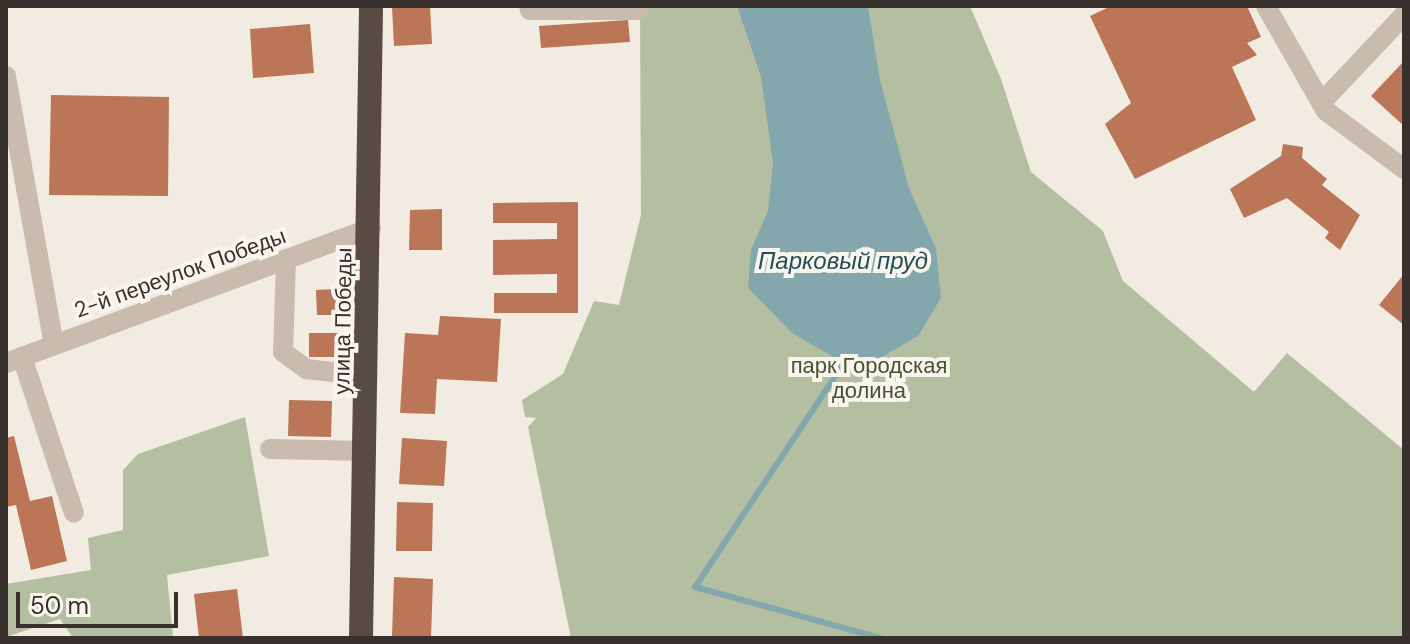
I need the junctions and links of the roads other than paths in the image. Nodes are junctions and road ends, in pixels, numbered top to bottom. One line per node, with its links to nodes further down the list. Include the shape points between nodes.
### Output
1 (371, 6): 9 (highway, улица Победы)
2 (529, 6): 4 (street)
3 (1266, 6): 7 (street)
4 (639, 10)
5 (1404, 15): 7 (street)
6 (6, 76): 11 (street)
7 (1322, 102): 8 (street, via 1326,111)
8 (1404, 169)
9 (371, 228): 10 (street, 2-й переулок Победы); 13 (highway, улица Победы)
10 (286, 259): 11 (street, 2-й переулок Победы); 13 (street, via 283,352 306,369)
11 (54, 345): 12 (street, 2-й переулок Победы)
12 (14, 360): 16 (street)
13 (368, 376): 15 (highway, улица Победы)
14 (270, 449): 15 (street)
15 (366, 451): 17 (highway, улица Победы)
16 (74, 513)
17 (361, 638)

